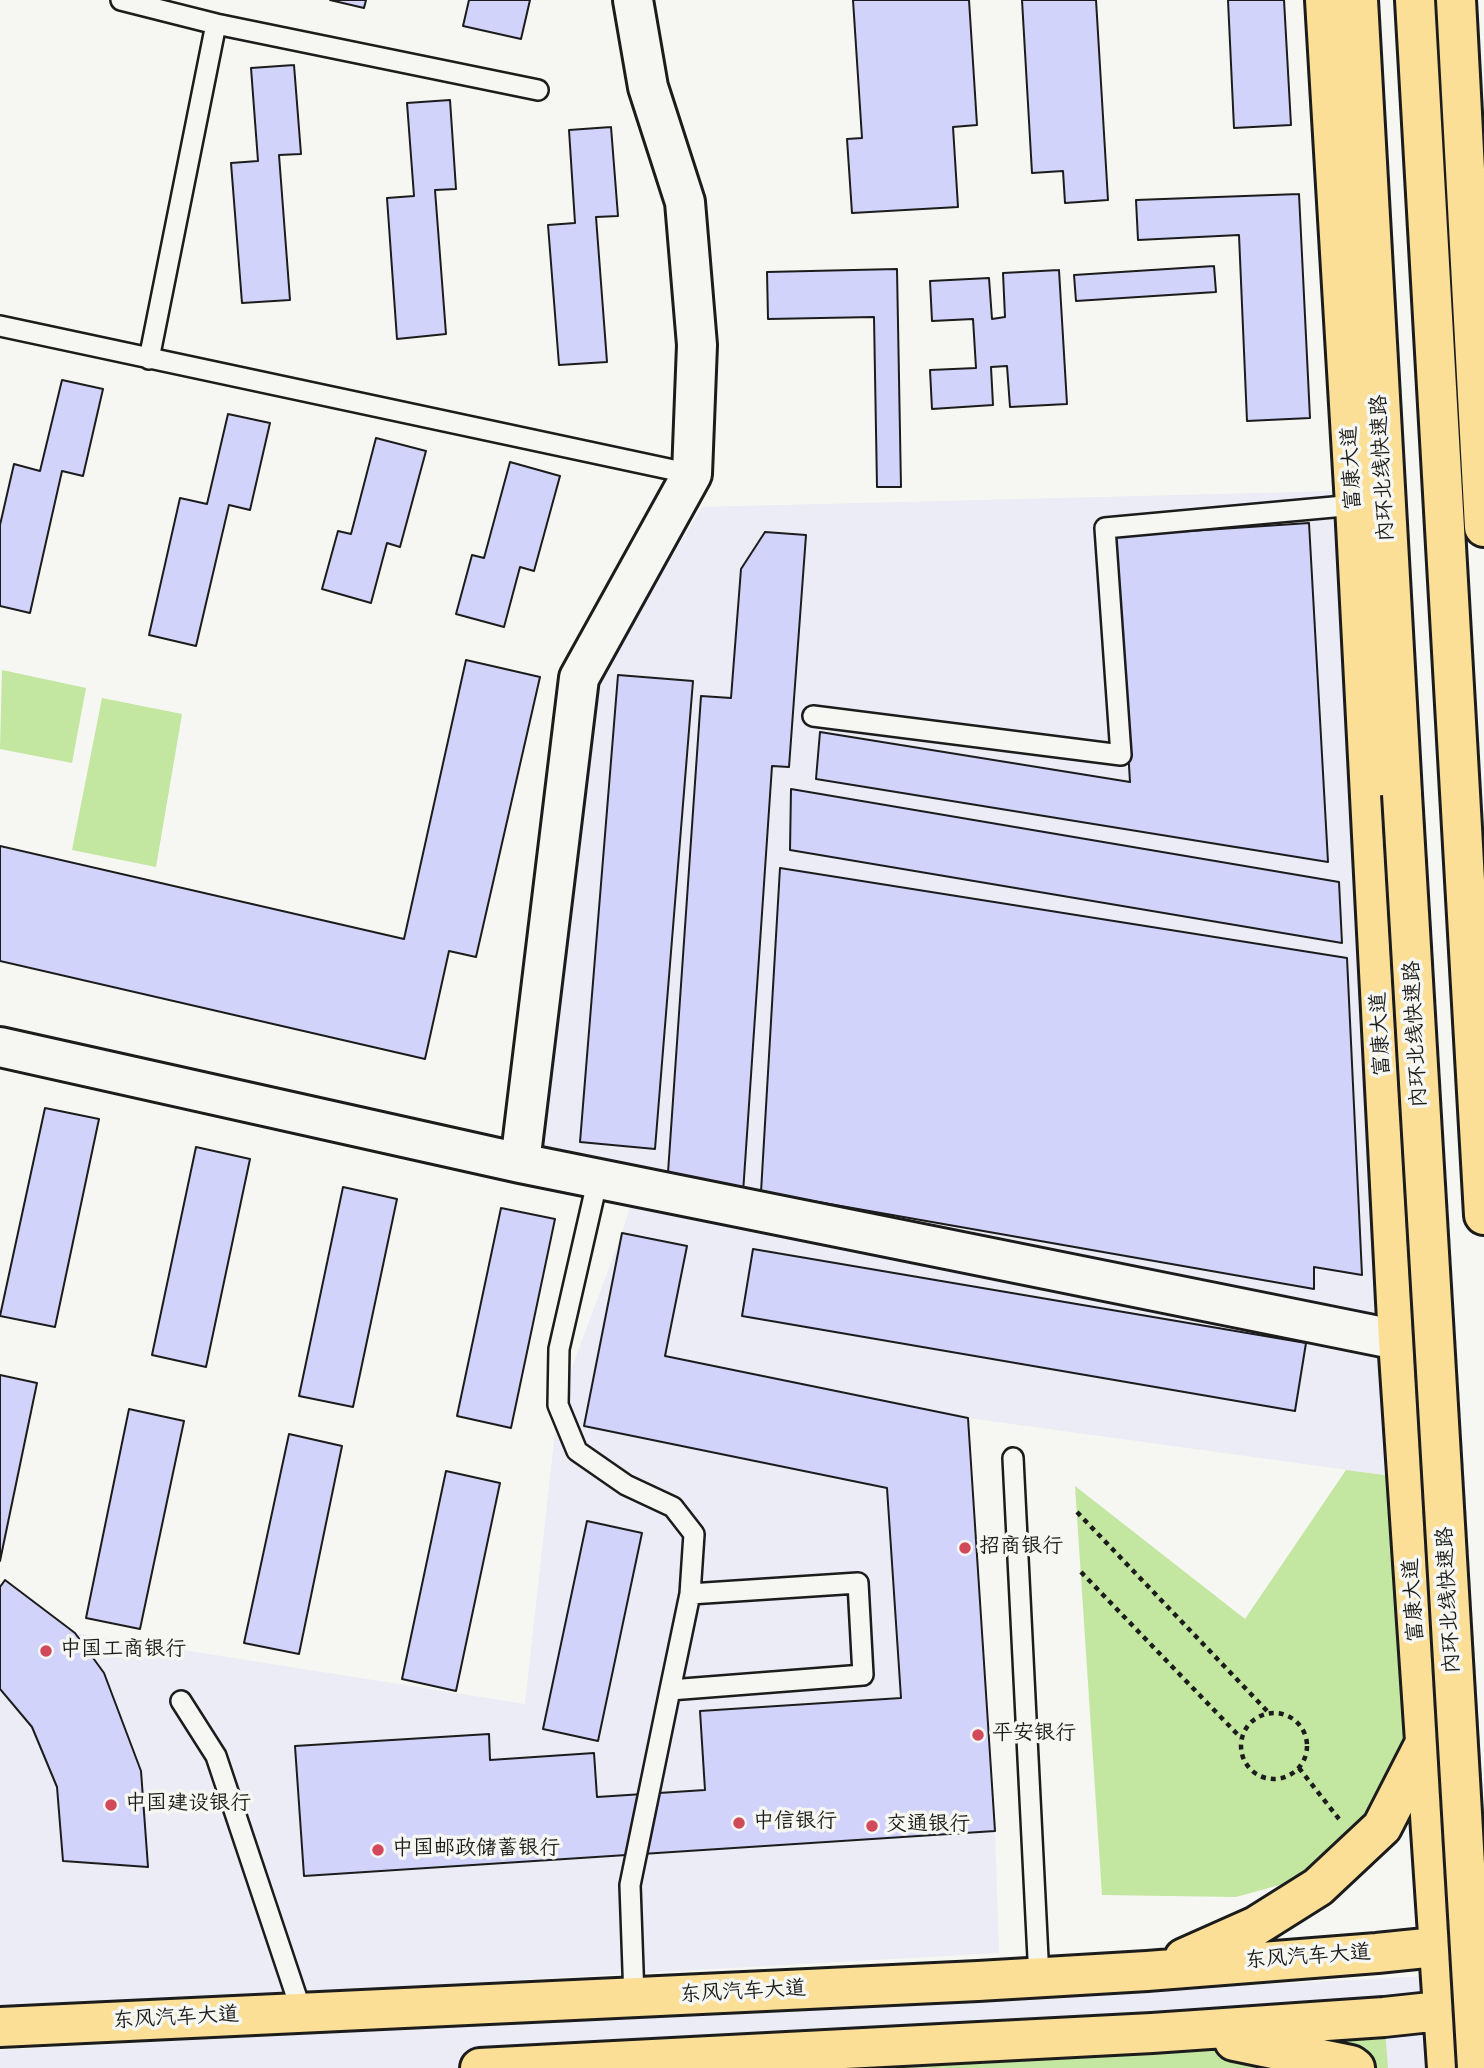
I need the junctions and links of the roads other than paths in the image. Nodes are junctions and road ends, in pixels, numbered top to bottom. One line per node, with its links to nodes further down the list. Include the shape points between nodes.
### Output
1 (121, 0): 7 (lane)
2 (633, 0): 12 (street, via 648,87 685,202 697,345)
3 (1325, 0): 13 (main road, 富康大道)
4 (1358, 0): 40 (main road, 内环北线快速路, bridge)
5 (1415, 0): 19 (main road)
6 (1456, 0): 9 (main road)
7 (216, 24): 8 (lane); 11 (lane)
8 (538, 90)
9 (1474, 110): 14 (main road)
10 (0, 326): 11 (lane)
11 (149, 359): 12 (lane)
12 (692, 474): 17 (street, via 579,678)
13 (1355, 505): 15 (lane, via 1105,528 1121,755); 20 (main road, 富康大道)
14 (1484, 527)
15 (813, 716)
16 (0, 1047): 17 (street)
17 (520, 1163): 18 (street)
18 (598, 1178): 20 (street); 22 (lane, via 559,1349 558,1405 577,1451 626,1485 673,1507 694,1534)
19 (1484, 1215)
20 (1398, 1340): 25 (main road, 富康大道)
21 (1013, 1458): 29 (lane)
22 (691, 1594): 23 (lane); 23 (lane, via 858,1583 863,1675)
23 (670, 1690): 30 (lane, via 630,1885)
24 (181, 1701): 33 (lane, via 216,1756)
25 (1425, 1743): 27 (main road, 富康大道); 28 (main road, via 1382,1827 1318,1887 1256,1926)
26 (1484, 1942): 27 (main road, 东风汽车大道)
27 (1439, 1947): 28 (main road, 东风汽车大道); 32 (main road, 富康大道)
28 (1159, 1970): 29 (main road, 东风汽车大道)
29 (1039, 1978): 30 (main road, 东风汽车大道)
30 (634, 1998): 33 (main road, 东风汽车大道)
31 (1484, 2006): 32 (main road)
32 (1443, 2011): 35 (main road); 39 (main road, 富康大道)
33 (302, 2013): 34 (main road, 东风汽车大道)
34 (0, 2027)
35 (1184, 2031): 36 (main road); 38 (main road)
36 (703, 2062): 37 (main road)
37 (480, 2068)
38 (1355, 2068)
39 (1447, 2068)
40 (1477, 2068)

